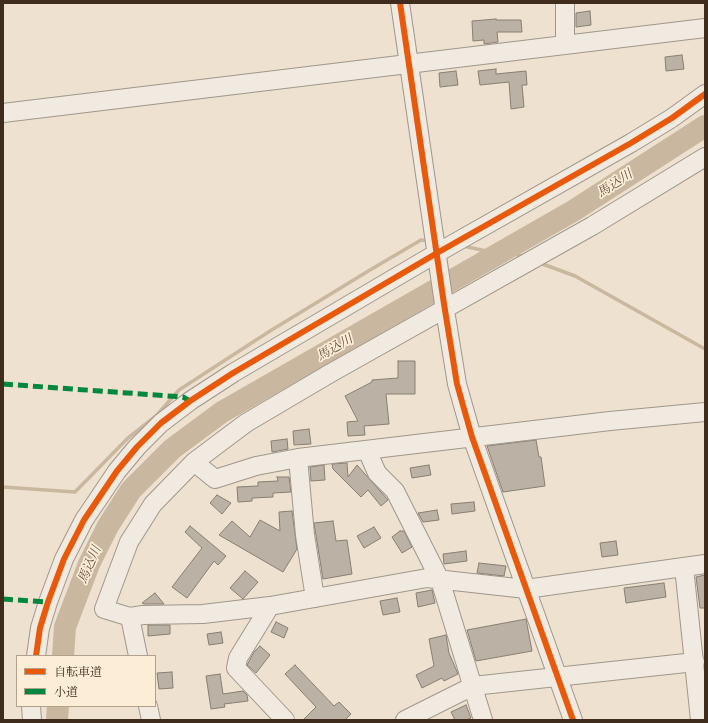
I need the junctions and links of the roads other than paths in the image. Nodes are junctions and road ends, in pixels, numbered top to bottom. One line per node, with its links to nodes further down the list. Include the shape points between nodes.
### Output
1 (400, 3): 5 (street)
2 (565, 3): 4 (street)
3 (705, 28): 4 (street)
4 (565, 45): 5 (street)
5 (410, 64): 7 (street); 9 (street)
6 (705, 94): 9 (street, via 631,143)
7 (3, 112)
8 (705, 158): 10 (street, via 592,226)
9 (436, 250): 10 (street); 23 (street, via 233,373 161,423 137,447 117,471 84,520 64,559 40,628)
10 (444, 307): 12 (street, via 453,367); 15 (street, via 246,423)
11 (705, 412): 12 (street)
12 (472, 437): 13 (street); 19 (street)
13 (367, 450): 14 (street); 18 (street, via 377,473 395,491)
14 (298, 458): 15 (street, via 256,466 215,479); 20 (street, via 305,535)
15 (194, 462): 22 (street, via 153,504 129,542 104,609)
16 (705, 564): 17 (street)
17 (684, 567): 19 (street); 25 (street)
18 (440, 580): 19 (street); 20 (street, via 427,578); 27 (street)
19 (526, 589): 26 (street)
20 (315, 598): 21 (street)
21 (270, 606): 22 (street, via 203,614); 32 (street, via 238,658 236,668)
22 (130, 617): 24 (street)
23 (36, 655)
24 (138, 655)
25 (695, 662): 26 (street); 36 (street)
26 (558, 678): 27 (street); 35 (street)
27 (473, 686): 33 (street); 34 (street)
28 (31, 707): 30 (street)
29 (148, 707): 31 (street)
30 (32, 720)
31 (151, 720)
32 (285, 720)
33 (404, 720)
34 (483, 720)
35 (573, 720)
36 (700, 720)

